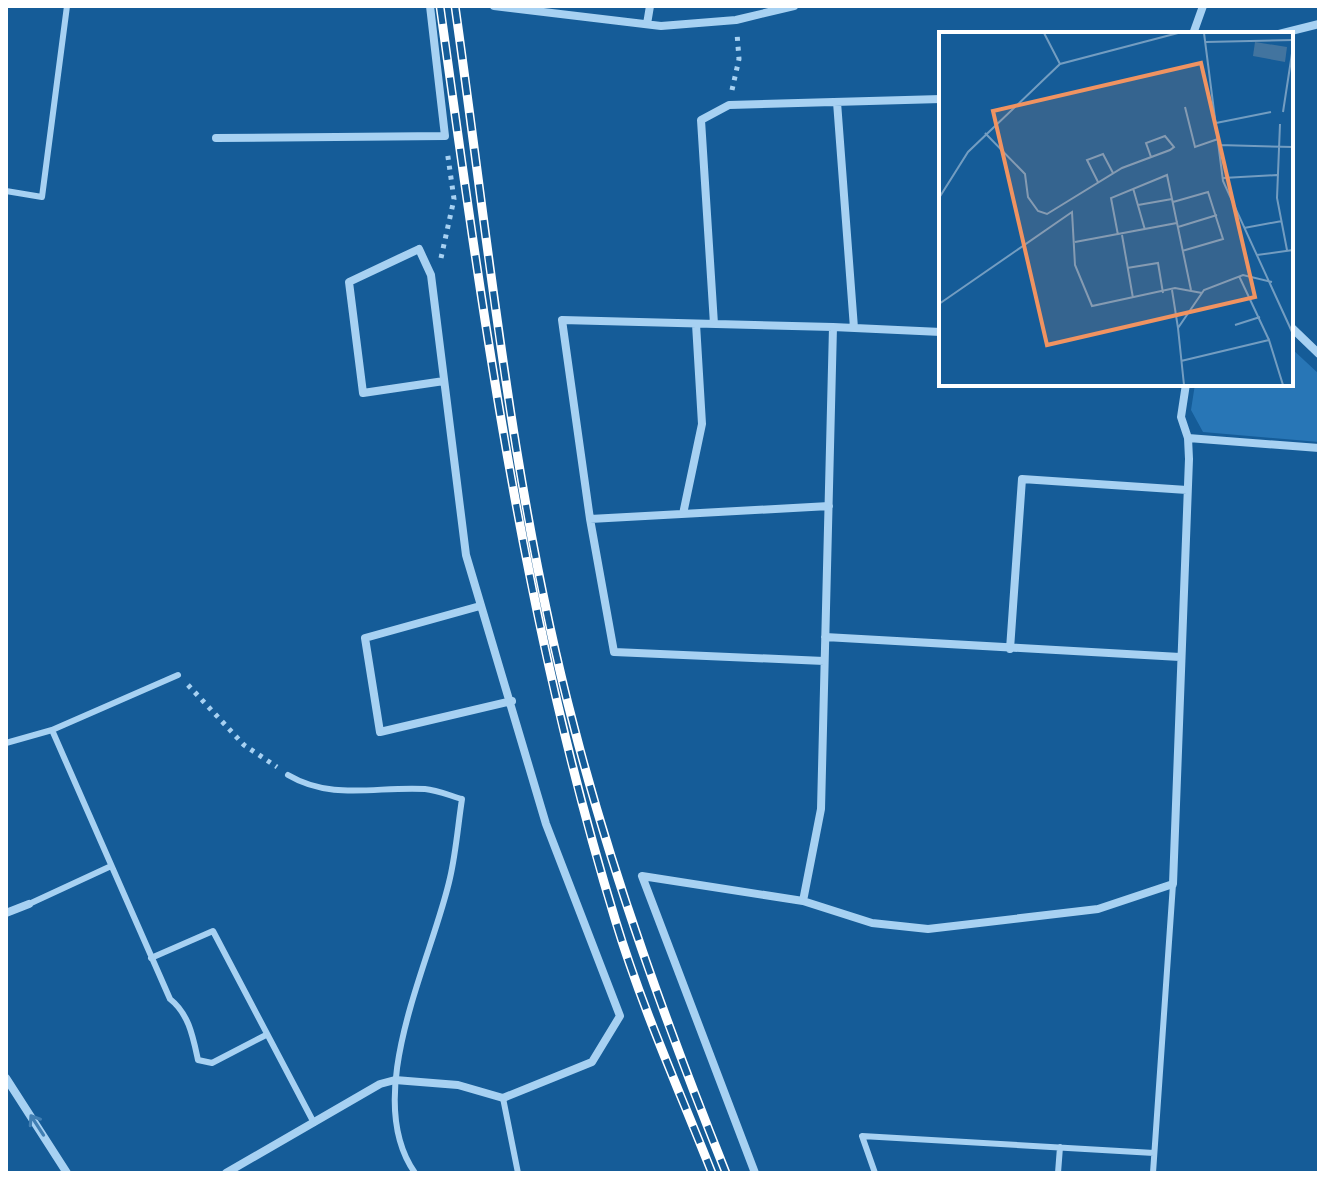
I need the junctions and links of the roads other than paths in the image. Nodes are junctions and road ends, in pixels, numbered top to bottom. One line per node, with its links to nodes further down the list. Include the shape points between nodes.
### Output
1 (67, 6): 14 (lane, via 42,197)
2 (430, 6): 13 (street, via 445,136)
3 (494, 6): 7 (street)
4 (650, 6): 7 (street)
5 (794, 6): 7 (street, via 736,20)
6 (1203, 6): 9 (street)
7 (647, 24)
8 (1319, 24): 10 (street)
9 (1194, 32)
10 (1287, 32)
11 (939, 99): 12 (street)
12 (837, 102): 16 (street, via 729,105 701,120); 18 (street)
13 (216, 138)
14 (6, 191)
15 (696, 324): 16 (street); 28 (street, via 702,424); 29 (street, via 562,320)
16 (714, 324): 17 (street)
17 (833, 327): 18 (street); 27 (street)
18 (854, 328): 20 (street)
19 (1293, 329): 21 (street)
20 (939, 332)
21 (1319, 354)
22 (444, 381): 22 (street, via 363,393 349,282 419,249 432,281); 30 (street, via 466,555)
23 (1186, 386): 24 (street, via 1181,417)
24 (1188, 438): 25 (street); 26 (street)
25 (1319, 448)
26 (1187, 490): 32 (street, via 1022,479); 33 (street)
27 (829, 506): 28 (street); 31 (street)
28 (683, 514): 29 (street)
29 (590, 519): 34 (street, via 614,652)
30 (480, 606): 36 (street); 36 (street, via 365,638 380,732)
31 (825, 637): 32 (street); 34 (street)
32 (1010, 649): 33 (street)
33 (1180, 657): 41 (street)
34 (824, 661): 42 (street, via 821,809)
35 (178, 675): 37 (lane)
36 (512, 701): 49 (street, via 546,824 620,1016 592,1062)
37 (52, 730): 38 (lane); 40 (lane)
38 (6, 743)
39 (288, 775): 48 (lane, via 309,787 428,789 462,799 450,879)
40 (109, 867): 43 (lane); 45 (lane)
41 (1173, 884): 42 (street, via 1098,909 928,929 872,923); 52 (lane)
42 (803, 901): 57 (street, via 642,876)
43 (29, 904): 44 (street)
44 (6, 913)
45 (151, 958): 46 (lane, via 213,931); 46 (lane, via 192,1030 198,1060 212,1063)
46 (266, 1035): 50 (lane)
47 (6, 1078): 53 (street, one-way to 47)
48 (395, 1080): 49 (street, via 458,1085); 50 (street); 55 (lane, via 401,1142)
49 (503, 1098): 56 (lane)
50 (314, 1123): 54 (street)
51 (1060, 1147): 52 (lane); 58 (lane, via 862,1136); 59 (lane)
52 (1154, 1153): 60 (lane)
53 (67, 1173)
54 (226, 1173)
55 (415, 1173)
56 (518, 1173)
57 (755, 1173)
58 (875, 1173)
59 (1058, 1173)
60 (1153, 1173)

